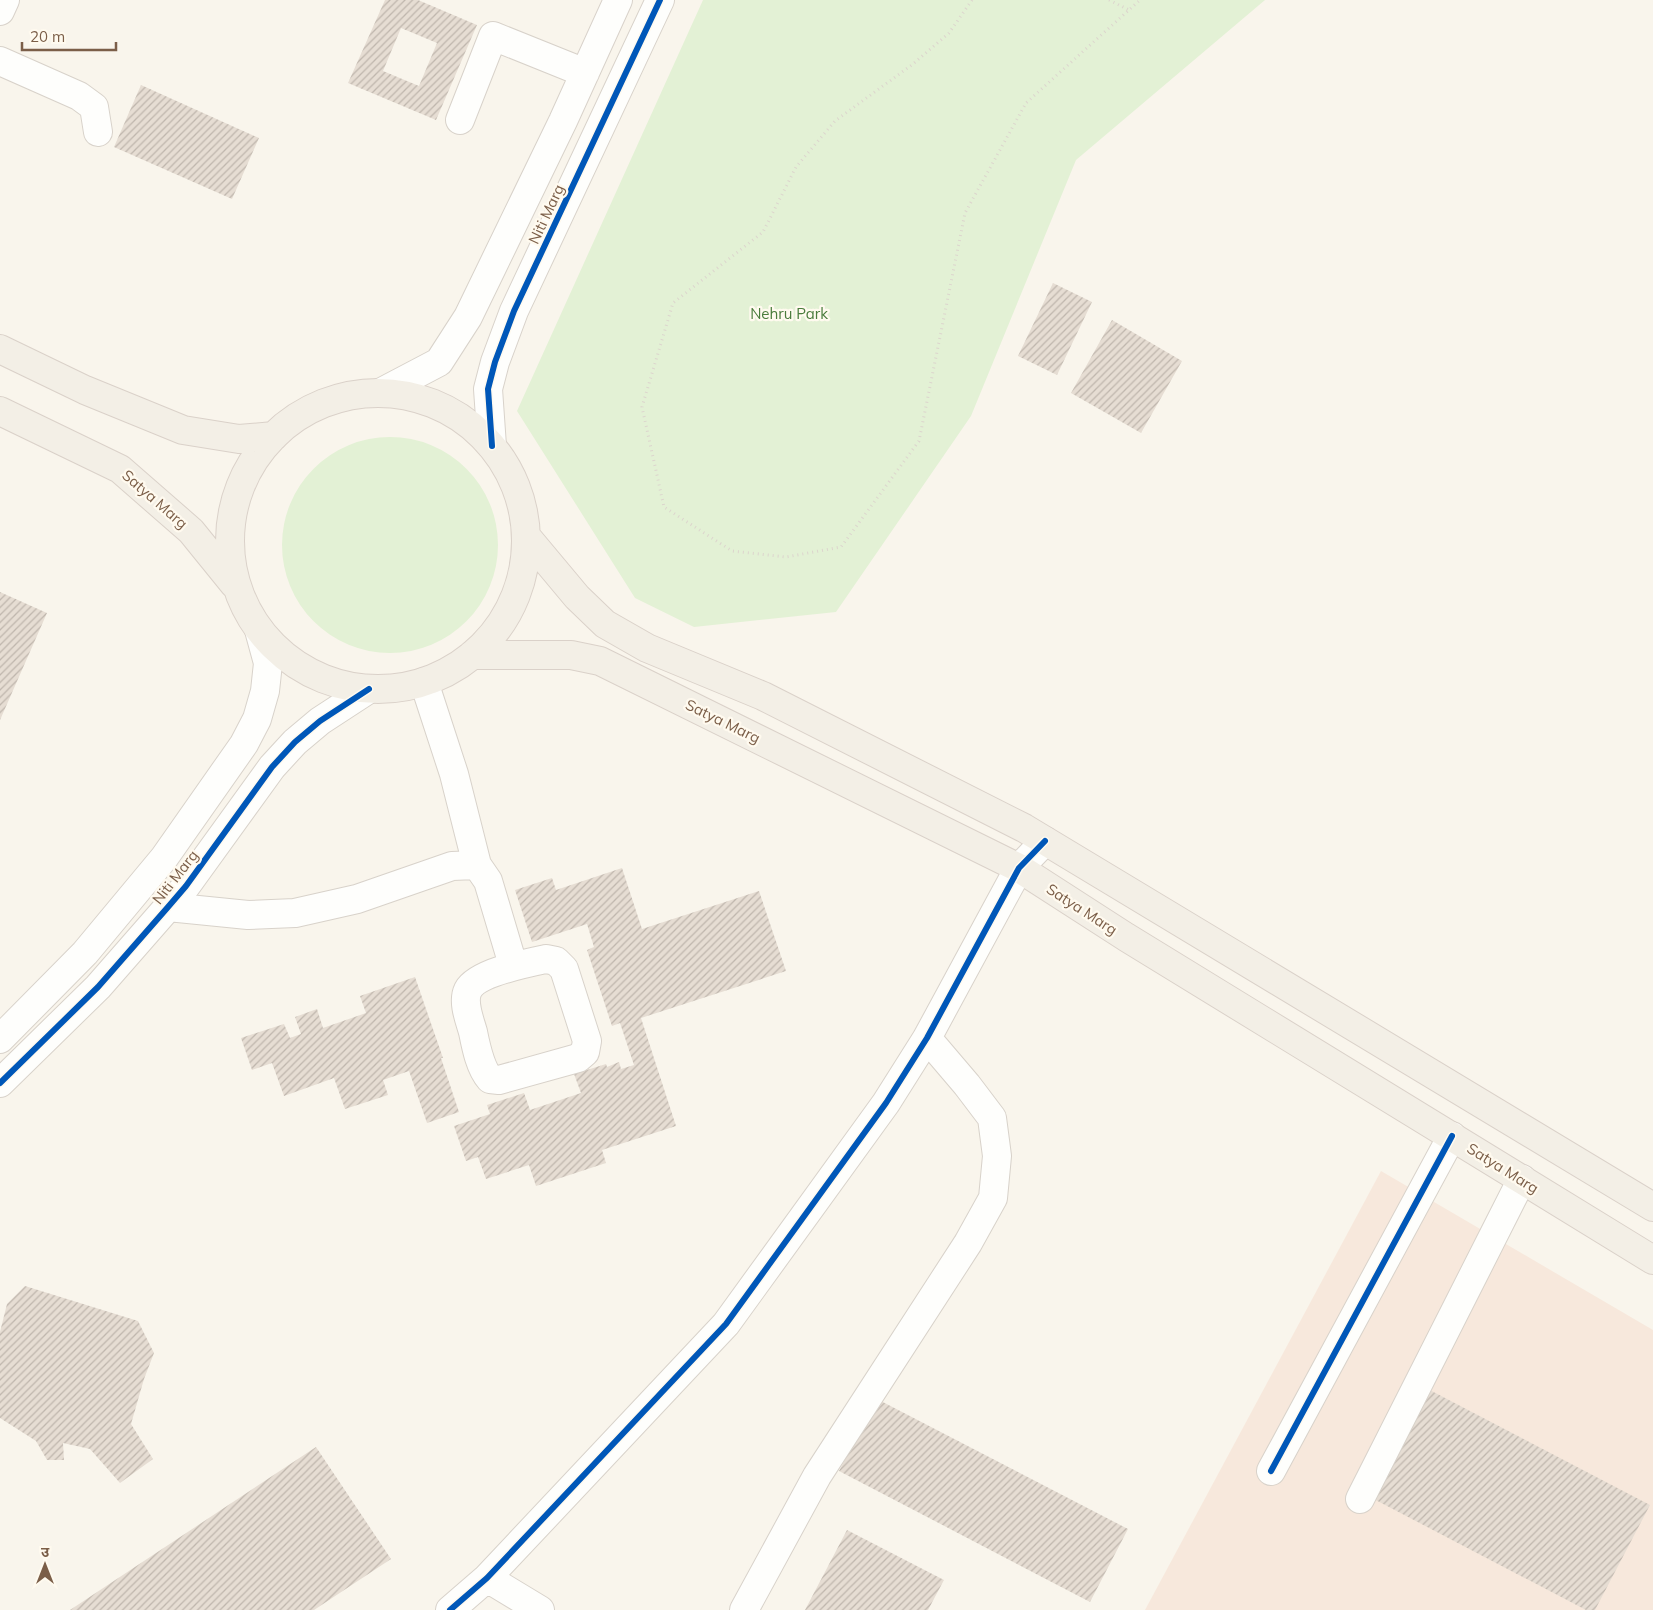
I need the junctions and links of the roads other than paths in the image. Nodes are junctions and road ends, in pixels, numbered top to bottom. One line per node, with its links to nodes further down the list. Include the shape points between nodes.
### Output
1 (5, 0): 4 (street)
2 (618, 0): 6 (street, Niti Marg)
3 (660, 0): 13 (street, Niti Marg, via 514,312 495,362 488,389)
4 (0, 11)
5 (0, 61): 8 (street, via 80,96 94,107)
6 (585, 73): 7 (street, via 493,36); 10 (street, Niti Marg, via 468,317 439,362)
7 (460, 120)
8 (98, 132)
9 (0, 349): 12 (main road, via 85,390 183,430 239,439)
10 (380, 393): 12 (main road, via 341,398 305,412); 13 (main road, via 405,396 453,413)
11 (0, 411): 15 (main road, Satya Marg, via 120,468 191,531)
12 (274, 436): 15 (main road, via 246,473 231,517 229,541)
13 (492, 446): 14 (main road, via 513,479 520,497)
14 (526, 536): 17 (main road, via 525,563 518,590 492,637); 20 (main road, via 577,598 605,624 646,648 763,696)
15 (236, 587): 16 (main road)
16 (259, 630): 19 (main road, via 281,653 307,671 337,684); 26 (street, Niti Marg, via 268,663 265,691 257,718 244,744 164,858 84,953)
17 (472, 655): 18 (main road, via 449,671); 22 (main road, Satya Marg, via 570,655 600,661)
18 (424, 682): 19 (main road); 21 (street, via 454,774)
19 (369, 689): 23 (street, Niti Marg, via 320,721 289,748)
20 (1045, 841): 22 (street); 30 (main road)
21 (478, 865): 23 (street, via 452,866 357,899 295,913 248,915); 24 (street, via 488,881)
22 (1019, 868): 25 (street); 28 (main road, Satya Marg)
23 (168, 907): 27 (street, Niti Marg, via 98,987)
24 (513, 965): 24 (street, via 476,982 468,990 466,1000 473,1035 484,1073 490,1079 499,1080 578,1058 585,1052 587,1041 564,968 556,961 546,959)
25 (927, 1038): 34 (street, via 886,1103 726,1324); 37 (street, via 992,1118 997,1156 993,1198 817,1476)
26 (0, 1039)
27 (0, 1083)
28 (1452, 1136): 29 (main road, Satya Marg); 32 (street)
29 (1522, 1179): 31 (main road, Satya Marg); 33 (street)
30 (1653, 1207)
31 (1653, 1260)
32 (1271, 1471)
33 (1360, 1499)
34 (487, 1578): 35 (street); 36 (street)
35 (450, 1610)
36 (540, 1610)
37 (744, 1610)

